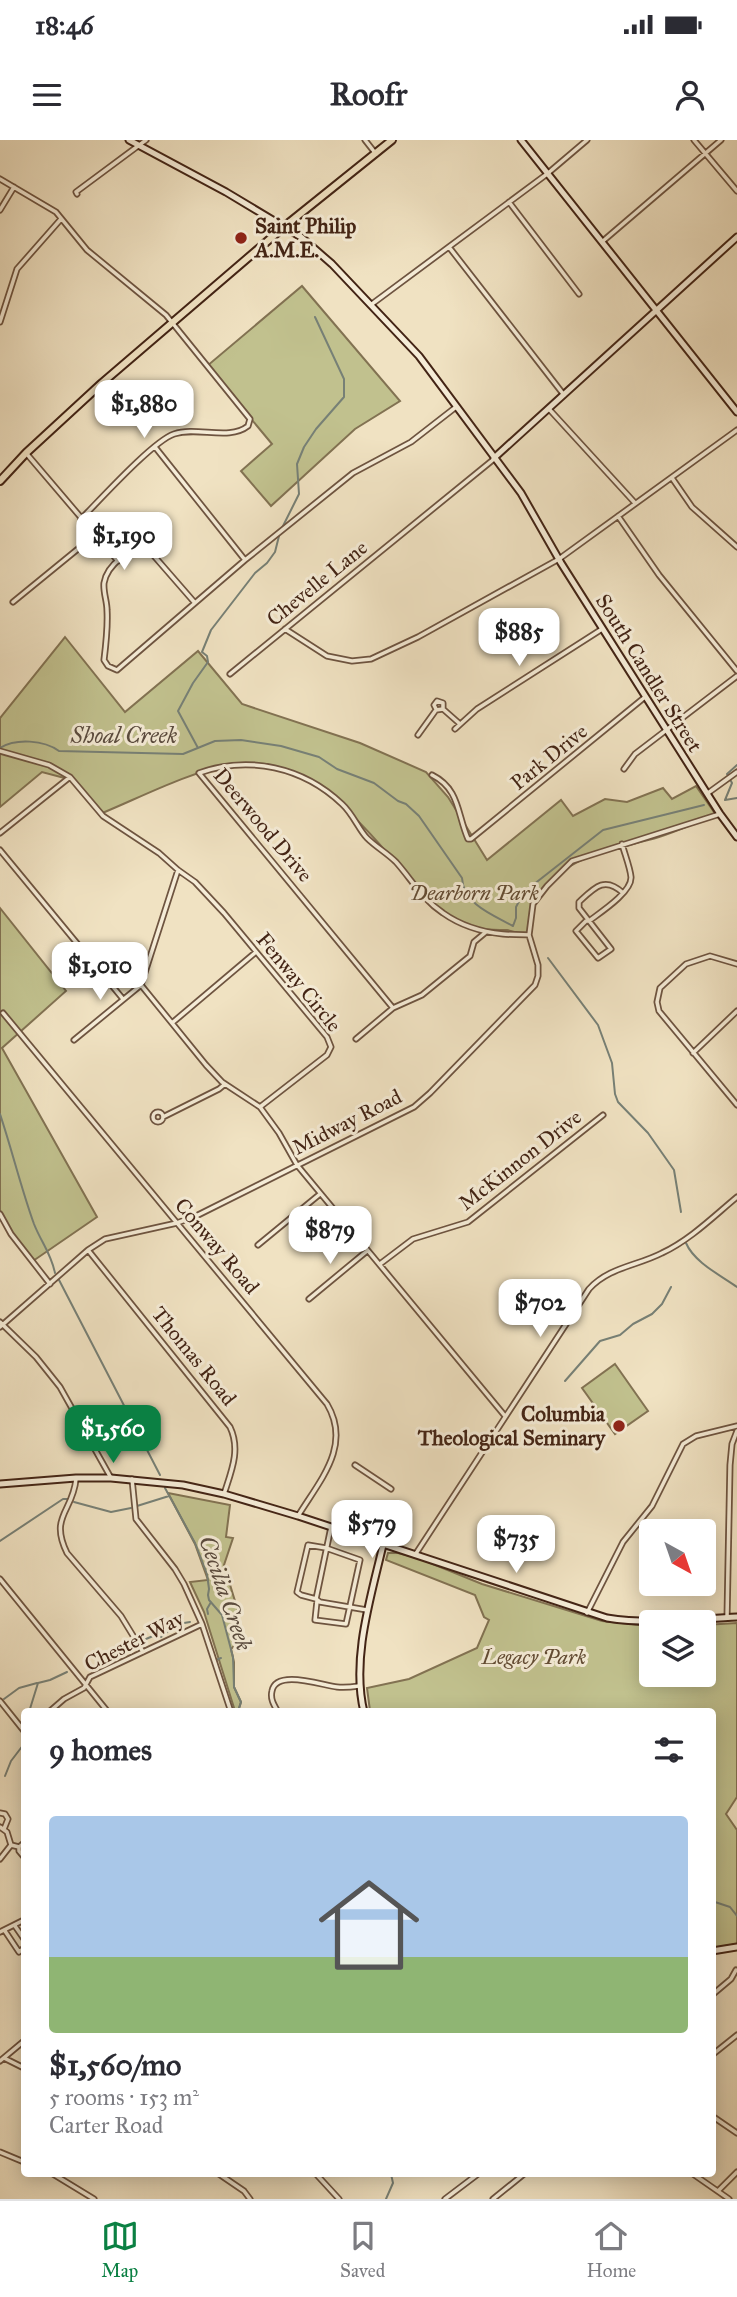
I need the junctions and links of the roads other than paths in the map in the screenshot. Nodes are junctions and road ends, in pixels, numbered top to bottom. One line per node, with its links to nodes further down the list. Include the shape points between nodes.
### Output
1 (129, 140): 9 (main road, South Candler Street)
2 (146, 140): 9 (street)
3 (365, 140): 10 (street)
4 (393, 140): 10 (main road)
5 (521, 140): 12 (main road)
6 (587, 140): 12 (street)
7 (694, 140): 11 (street)
8 (721, 140): 11 (street)
9 (140, 145): 16 (street); 20 (main road, South Candler Street)
10 (376, 153): 20 (main road)
11 (705, 153): 15 (street); 22 (street)
12 (547, 174): 17 (street); 22 (main road)
13 (0, 179): 14 (street)
14 (14, 187): 18 (street); 19 (street, via 48,205)
15 (737, 191)
16 (77, 194)
17 (509, 202): 23 (street); 24 (street)
18 (0, 210)
19 (61, 219): 27 (street, via 17,269); 28 (street, via 87,250)
20 (285, 226): 25 (main road, South Candler Street); 28 (main road)
21 (737, 237): 26 (main road)
22 (601, 242): 26 (main road)
23 (449, 247): 25 (street); 29 (street)
24 (579, 294)
25 (372, 304): 30 (main road, South Candler Street, via 419,356)
26 (657, 310): 29 (main road); 32 (main road)
27 (0, 322)
28 (171, 324): 34 (street, via 250,419 242,430 178,433); 35 (main road)
29 (564, 395): 31 (main road)
30 (456, 407): 36 (main road, South Candler Street); 45 (street, via 411,442 353,473)
31 (549, 409): 36 (main road); 39 (street)
32 (737, 412)
33 (737, 430): 37 (street)
34 (155, 446): 41 (street); 45 (street)
35 (26, 453): 38 (main road); 41 (street)
36 (494, 458): 44 (main road, South Candler Street, via 521,493); 49 (street, Chevelle Lane)
37 (672, 478): 39 (street); 43 (street, via 692,507)
38 (0, 481)
39 (635, 504): 40 (street)
40 (618, 516): 44 (street); 51 (street)
41 (81, 519): 42 (street)
42 (95, 535): 46 (street); 47 (street)
43 (737, 547)
44 (559, 559): 49 (street, via 418,637 364,661 327,656); 50 (main road, South Candler Street)
45 (245, 560): 48 (street)
46 (118, 561): 48 (street, via 137,549 148,549); 48 (street, via 104,582 104,660 108,666 117,670)
47 (13, 602)
48 (195, 603)
49 (285, 629): 52 (street, Chevelle Lane)
50 (602, 629): 54 (main road, South Candler Street); 57 (street)
51 (737, 671)
52 (230, 674)
53 (737, 676): 59 (street)
54 (645, 697): 59 (main road, South Candler Street); 64 (street, Park Drive, via 471,839 450,790)
55 (443, 709): 56 (street); 56 (street, via 443,703 437,701); 57 (street)
56 (436, 710): 60 (street)
57 (460, 724): 58 (street)
58 (455, 729)
59 (667, 731): 62 (street, via 635,754); 66 (main road, South Candler Street)
60 (418, 735)
61 (0, 751): 65 (street, via 40,762)
62 (624, 769)
63 (737, 772): 66 (street)
64 (432, 775)
65 (70, 777): 68 (street); 72 (street, Fenway Circle, via 103,816)
66 (707, 793): 67 (main road, South Candler Street)
67 (720, 814): 69 (main road, South Candler Street); 70 (street, Midway Road)
68 (0, 833)
69 (737, 837)
70 (622, 844): 73 (street, via 631,877); 76 (street, Midway Road, via 572,861 533,904)
71 (0, 850): 80 (street)
72 (178, 870): 77 (street, Fenway Circle, via 210,896); 79 (street)
73 (623, 893): 74 (street); 74 (street, via 608,883 591,890 578,905)
74 (589, 921): 74 (street, via 576,929 598,958 611,948)
75 (486, 932): 76 (street, Deerwood Drive); 81 (street, via 474,942 470,957 422,995); 81 (street, Deerwood Drive, via 427,902 397,863 365,837 342,804 318,786 260,765 231,765 199,773)
76 (529, 935): 93 (street, Midway Road, via 538,965 535,985 430,1093 414,1107)
77 (256, 952): 84 (street); 90 (street, Fenway Circle, via 331,1047 321,1061)
78 (737, 964): 87 (street, via 716,957 699,958 660,988 659,1011)
79 (141, 985): 80 (street); 84 (street)
80 (123, 999): 86 (street)
81 (393, 1008): 85 (street)
82 (737, 1011): 87 (street)
83 (3, 1013): 97 (street, Conway Road)
84 (172, 1023): 88 (street)
85 (356, 1039)
86 (74, 1040)
87 (693, 1053): 89 (street)
88 (225, 1084): 90 (street); 92 (street)
89 (737, 1105)
90 (260, 1107): 93 (street)
91 (603, 1115): 101 (street, McKinnon Drive, via 468,1222 413,1239)
92 (163, 1117)
93 (297, 1165): 94 (street); 97 (street, Midway Road)
94 (320, 1194): 98 (street); 100 (street)
95 (737, 1197): 105 (street, via 671,1248 597,1280)
96 (0, 1214): 102 (street)
97 (177, 1223): 99 (street, Midway Road, via 105,1239); 116 (street, Conway Road, via 334,1415 337,1445 333,1457)
98 (258, 1245)
99 (88, 1250): 102 (street, Midway Road); 115 (street, Thomas Road, via 230,1427 235,1456)
100 (367, 1251): 101 (street); 103 (street)
101 (380, 1264): 105 (street)
102 (50, 1284): 104 (street, Midway Road)
103 (309, 1299)
104 (1, 1325): 109 (street, via 60,1387)
105 (505, 1416): 122 (street)
106 (737, 1429): 112 (street); 127 (street, via 696,1436 683,1444 652,1506 623,1542)
107 (355, 1465): 114 (street)
108 (76, 1478): 109 (main road); 111 (main road); 131 (street, via 71,1501 62,1513 61,1541 66,1553 121,1616)
109 (111, 1478): 110 (main road)
110 (132, 1479): 115 (main road); 130 (street, via 139,1525 175,1569)
111 (0, 1484)
112 (730, 1488): 113 (street); 120 (street)
113 (737, 1488)
114 (391, 1489)
115 (224, 1494): 116 (main road)
116 (298, 1516): 117 (main road)
117 (331, 1527): 118 (main road); 119 (street)
118 (383, 1545): 122 (main road); 126 (main road)
119 (326, 1548): 124 (street); 124 (street, via 308,1545 297,1592); 125 (street, via 360,1560)
120 (729, 1552): 121 (street); 129 (street)
121 (737, 1552)
122 (415, 1555): 127 (main road)
123 (0, 1579): 132 (street)
124 (316, 1600): 125 (street); 125 (street, via 316,1620 344,1625)
125 (350, 1608): 126 (street)
126 (369, 1611): 133 (main road)
127 (587, 1612): 129 (main road, via 628,1622)
128 (737, 1617): 129 (main road)
129 (727, 1618)
130 (202, 1624): 131 (street, Chester Way); 137 (street)
131 (142, 1652): 132 (street, Chester Way)
132 (85, 1683): 135 (street, Chester Way); 136 (street)
133 (359, 1686): 138 (street, via 277,1681 271,1695); 139 (main road)
134 (0, 1701): 140 (street)
135 (54, 1708)
136 (105, 1708)
137 (230, 1708)
138 (276, 1708)
139 (363, 1708)
140 (21, 1727)
141 (0, 1813): 142 (street, via 8,1819)
142 (2, 1828): 143 (street)
143 (11, 1845): 144 (street); 146 (street)
144 (19, 1847): 145 (street)
145 (21, 1853)
146 (0, 1859)
147 (21, 1922): 148 (street)
148 (15, 1926): 149 (street); 150 (street)
149 (3, 1931): 152 (street)
150 (21, 1935)
151 (737, 1947): 153 (main road)
152 (21, 1950)
153 (716, 1950)
154 (736, 1970): 155 (street)
155 (716, 1992)
156 (737, 2035): 158 (street)
157 (21, 2043): 159 (street)
158 (716, 2052)
159 (2, 2059): 160 (street)
160 (21, 2067)
161 (716, 2119): 162 (street)
162 (737, 2133)
163 (0, 2152): 164 (street)
164 (21, 2161)
165 (737, 2172): 172 (street)
166 (58, 2177): 173 (street)
167 (224, 2177): 174 (street)
168 (319, 2177): 175 (street)
169 (474, 2177): 176 (street)
170 (520, 2177): 177 (street)
171 (697, 2177): 172 (street)
172 (718, 2191): 178 (street)
173 (94, 2199)
174 (250, 2199)
175 (338, 2199)
176 (445, 2199)
177 (493, 2199)
178 (729, 2199)

